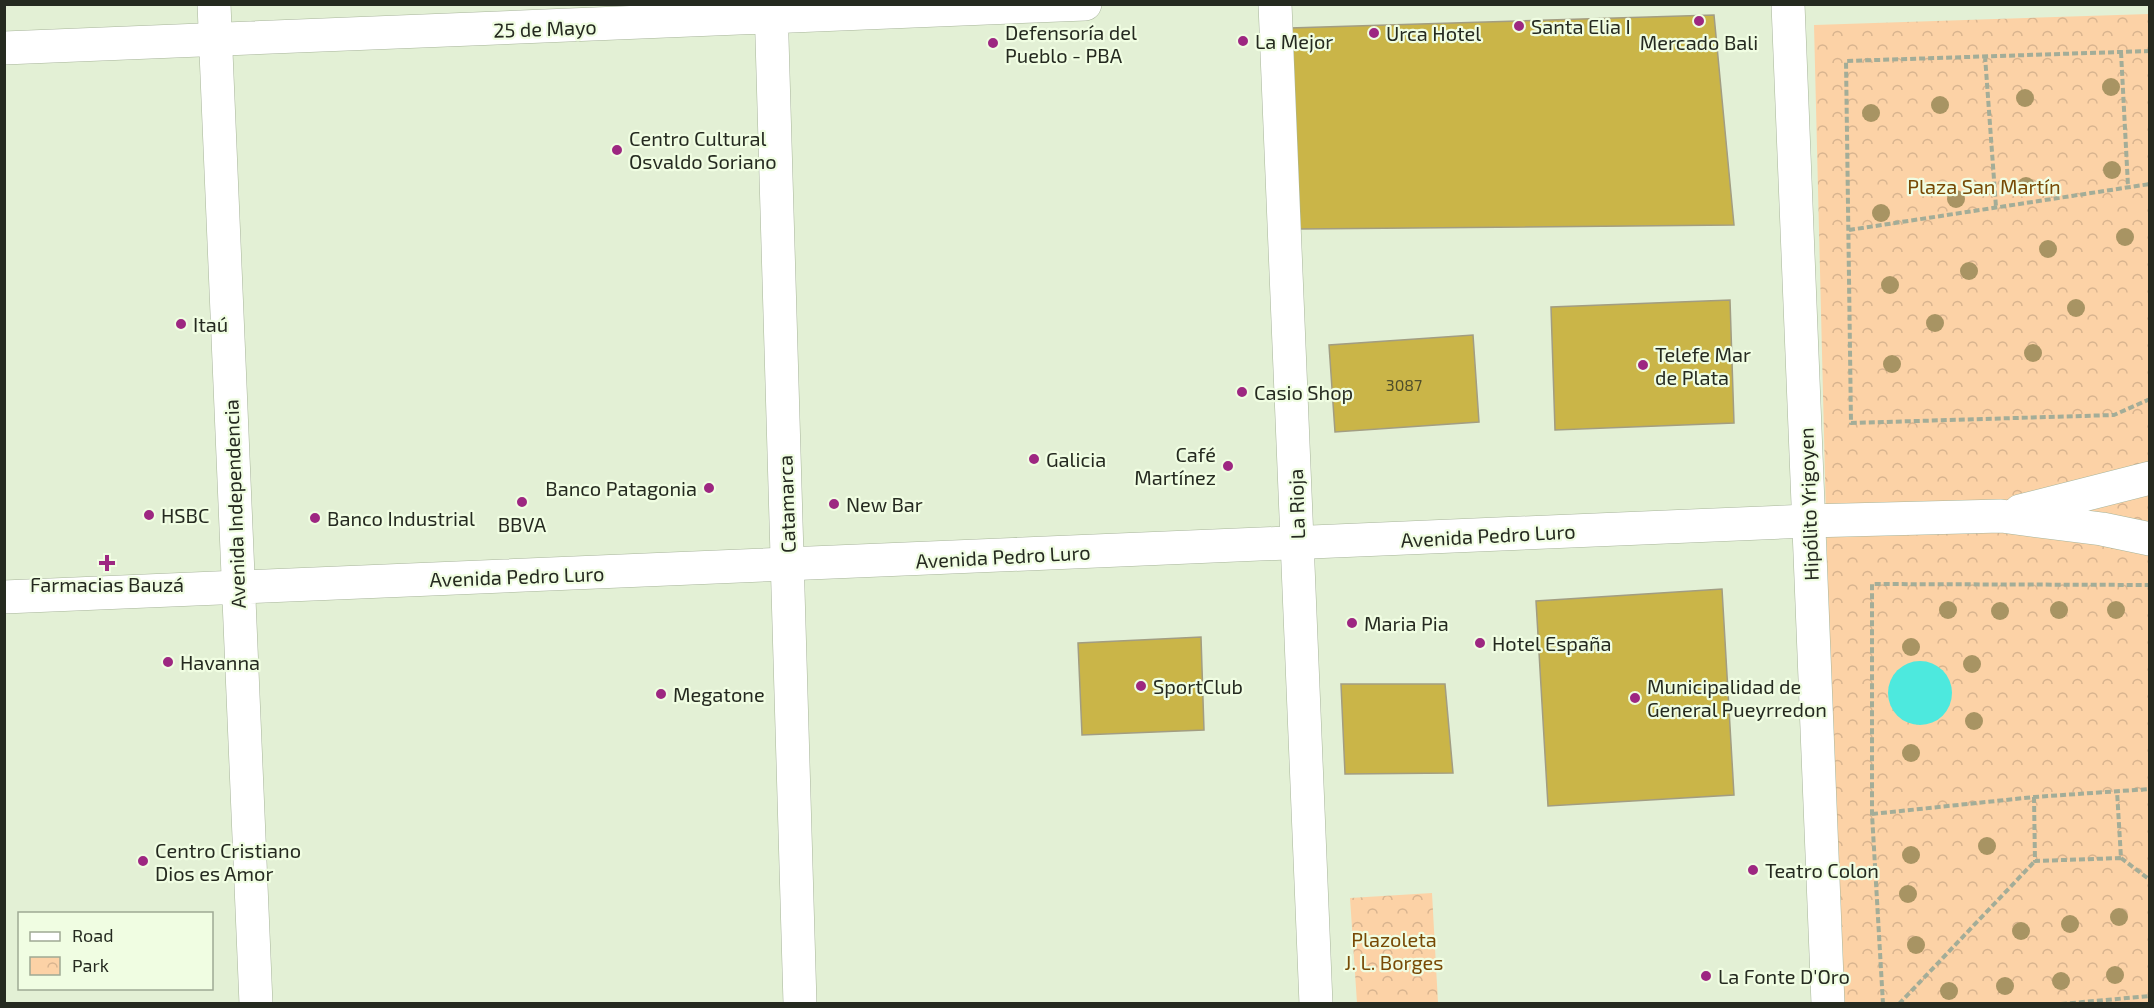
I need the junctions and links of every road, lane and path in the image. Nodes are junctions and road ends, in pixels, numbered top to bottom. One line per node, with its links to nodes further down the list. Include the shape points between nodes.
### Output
1 (214, 4): 6 (street, Avenida Independencia)
2 (1085, 4): 5 (street, 25 de Mayo)
3 (1275, 4): 20 (street, La Rioja)
4 (1788, 4): 18 (street, Hipólito Yrigoyen)
5 (771, 12): 6 (street, 25 de Mayo); 21 (street, Catamarca)
6 (216, 40): 7 (street, 25 de Mayo); 23 (street, Avenida Independencia)
7 (4, 48)
8 (2150, 51): 9 (path)
9 (2121, 52): 10 (path); 12 (path)
10 (1985, 56): 13 (path); 14 (path, via 1846,61)
11 (2150, 183): 12 (path)
12 (2128, 187): 13 (path)
13 (1996, 207): 14 (path)
14 (1849, 230): 15 (path, via 1851,423 2114,415)
15 (2150, 399)
16 (2150, 478): 17 (street, Avenida Pedro Luro)
17 (2001, 516): 18 (street, Avenida Pedro Luro); 19 (street, Avenida Pedro Luro)
18 (1808, 521): 20 (street, Avenida Pedro Luro); 36 (street, Hipólito Yrigoyen)
19 (2150, 539)
20 (1298, 543): 21 (street, Avenida Pedro Luro); 35 (street, La Rioja)
21 (788, 566): 23 (street, Avenida Pedro Luro); 34 (street, Catamarca)
22 (2150, 585): 28 (path, via 1872,584)
23 (237, 587): 24 (street, Avenida Pedro Luro); 33 (street, Avenida Independencia)
24 (4, 597)
25 (2150, 789): 26 (path)
26 (2117, 791): 27 (path); 29 (path)
27 (2034, 797): 28 (path); 30 (path)
28 (1872, 814): 37 (path)
29 (2121, 858): 30 (path); 31 (path)
30 (2035, 861): 38 (path)
31 (2150, 880)
32 (2150, 996): 39 (path)
33 (256, 1004)
34 (800, 1004)
35 (1316, 1004)
36 (1828, 1004)
37 (1883, 1004)
38 (1899, 1004)
39 (2061, 1004)

